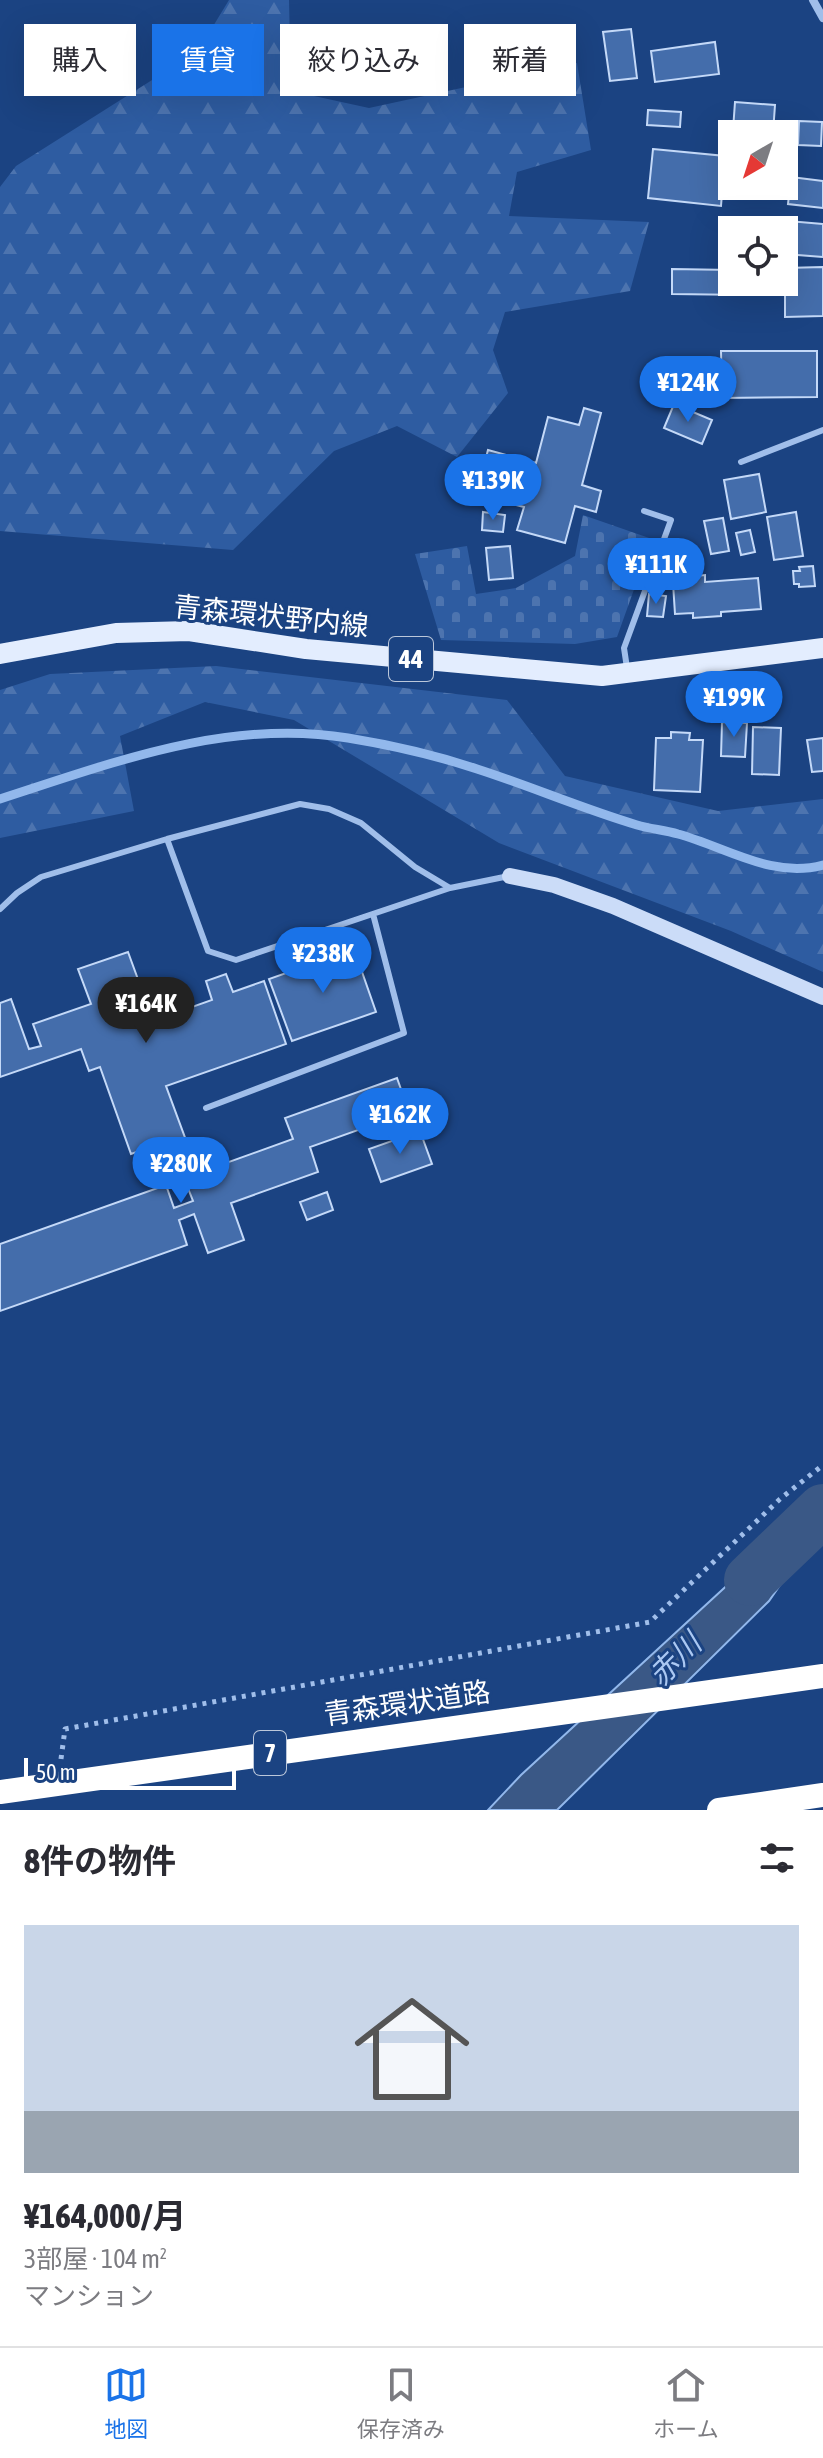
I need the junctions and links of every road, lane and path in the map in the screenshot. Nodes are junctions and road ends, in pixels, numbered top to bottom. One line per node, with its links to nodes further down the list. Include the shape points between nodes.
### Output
1 (813, 0): 2 (street)
2 (823, 18)
3 (823, 430): 4 (lane)
4 (741, 462)
5 (644, 511): 8 (lane, via 671,520 624,648)
6 (823, 648): 8 (main road, 青森環状野内線 / 44)
7 (0, 654): 8 (main road, 青森環状野内線 / 44, via 116,633 189,631 489,667)
8 (627, 674)
9 (167, 839): 11 (lane, via 300,804 329,809 361,823); 12 (lane, via 41,877); 13 (lane, via 208,951 236,960)
10 (510, 876): 11 (lane); 14 (street, via 613,906)
11 (450, 888): 13 (lane)
12 (0, 909)
13 (373, 914): 15 (lane, via 404,1033)
14 (823, 997)
15 (206, 1108)
16 (823, 1465): 18 (path, via 650,1622 65,1729)
17 (823, 1676): 18 (highway, 青森環状道路 / 7)
18 (57, 1784): 19 (highway, 青森環状道路 / 7)
19 (0, 1792)
20 (823, 1795): 21 (highway)
21 (719, 1810)

